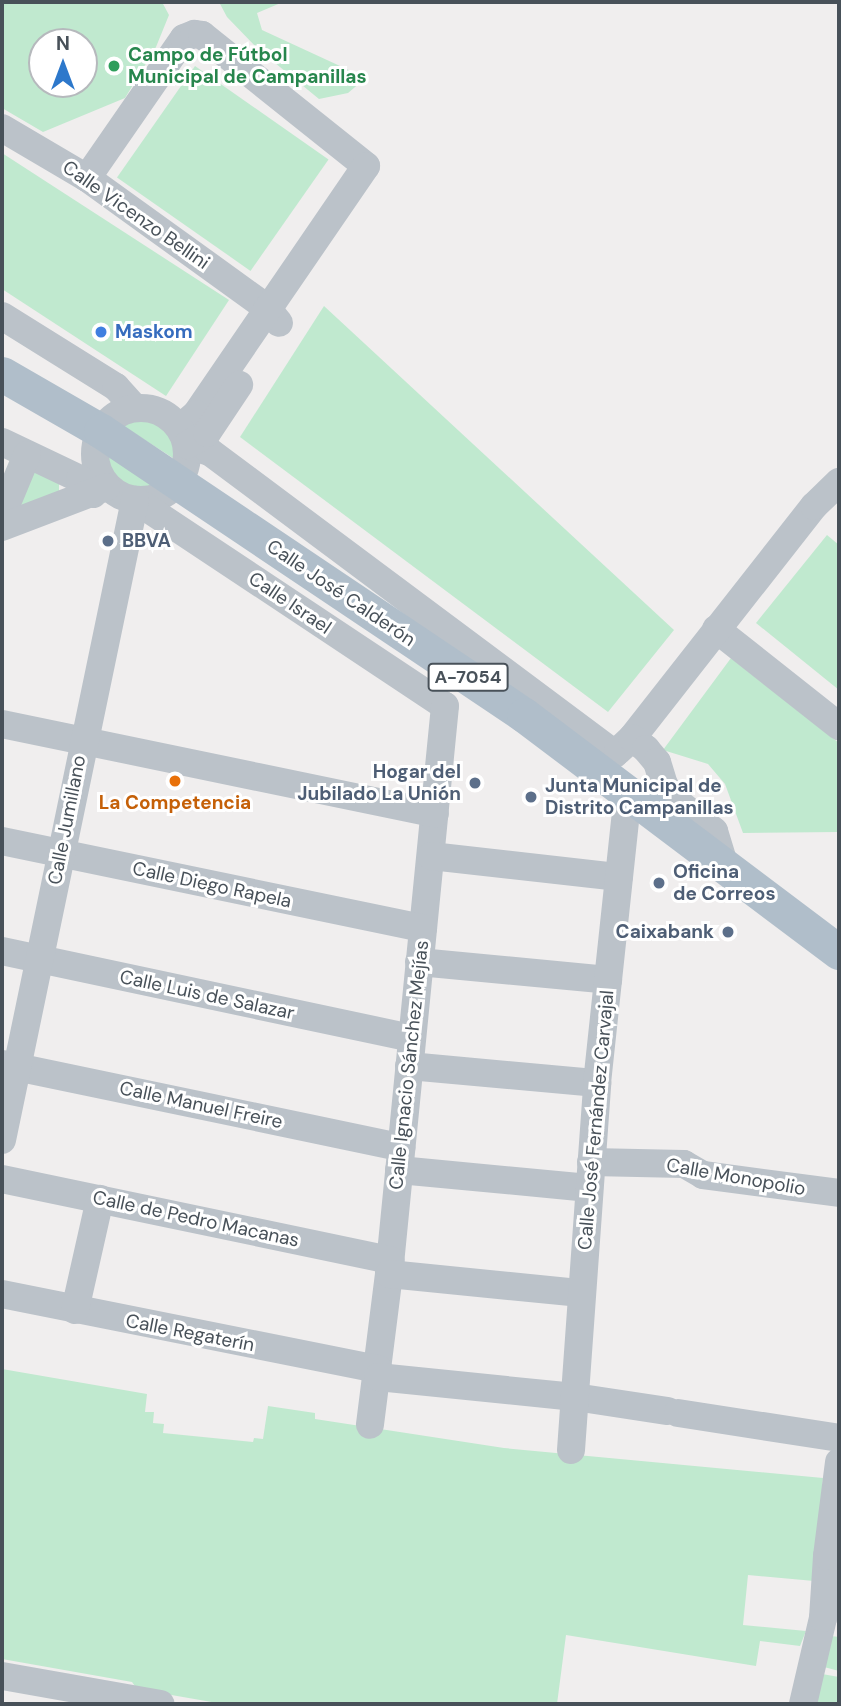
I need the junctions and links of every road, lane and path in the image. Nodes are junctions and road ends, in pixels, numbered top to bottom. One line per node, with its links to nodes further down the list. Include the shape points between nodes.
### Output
1 (2, 128): 2 (street, Calle Vicenzo Bellini)
2 (87, 177): 3 (street, Calle Vicenzo Bellini); 3 (street, via 184,38 202,35 366,166)
3 (267, 308): 8 (street, via 280,324 207,433)
4 (2, 316): 6 (street, via 116,387)
5 (2, 374): 7 (main road, Calle José Calderón / A-7054)
6 (135, 408): 7 (street, via 121,412); 8 (street, Calle José Calderón, via 162,413)
7 (101, 431): 11 (main road, Calle José Calderón / A-7054); 13 (street, via 95,445)
8 (183, 437): 11 (street, via 184,472); 22 (street, Calle José Calderón, via 210,452)
9 (2, 442): 10 (street)
10 (27, 455): 13 (street); 15 (street)
11 (177, 484): 14 (street, via 158,497); 22 (main road, Calle José Calderón / A-7054, via 524,715)
12 (838, 485): 17 (street, via 814,506)
13 (100, 490): 14 (street, Calle Israel); 16 (street)
14 (135, 500): 18 (street, Calle Israel); 21 (street, Calle Jumillano)
15 (2, 515)
16 (2, 527)
17 (716, 629): 20 (street); 22 (street)
18 (445, 706): 23 (street, Calle Ignacio Sánchez Mejías)
19 (2, 724): 21 (street)
20 (839, 726)
21 (83, 740): 23 (street); 25 (street, Calle Jumillano)
22 (619, 764): 27 (main road, Calle José Calderón / A-7054); 27 (street, via 657,762 663,785 675,800 714,831); 28 (street, Calle José Fernández Carvajal)
23 (435, 814): 26 (street, Calle Ignacio Sánchez Mejías)
24 (2, 841): 25 (street, Calle Diego Rapela)
25 (60, 853): 29 (street, Calle Diego Rapela); 32 (street, Calle Jumillano)
26 (431, 856): 28 (street); 29 (street, Calle Ignacio Sánchez Mejías)
27 (724, 863): 31 (main road, Calle José Calderón / A-7054)
28 (619, 877): 34 (street, Calle José Fernández Carvajal)
29 (423, 928): 33 (street, Calle Ignacio Sánchez Mejías)
30 (2, 951): 32 (street, Calle Luis de Salazar)
31 (839, 952)
32 (40, 958): 35 (street, Calle Luis de Salazar); 36 (street, Calle Jumillano)
33 (419, 962): 34 (street); 35 (street, Calle Ignacio Sánchez Mejías)
34 (608, 980): 38 (street, Calle José Fernández Carvajal)
35 (412, 1038): 37 (street, Calle Ignacio Sánchez Mejías)
36 (9, 1066): 39 (street, Calle Jumillano); 40 (street, Calle Manuel Freire)
37 (409, 1066): 38 (street); 40 (street, Calle Ignacio Sánchez Mejías)
38 (597, 1083): 41 (street, Calle José Fernández Carvajal)
39 (2, 1140)
40 (400, 1158): 41 (street, Calle Manuel Freire); 45 (street, Calle Ignacio Sánchez Mejías)
41 (590, 1175): 43 (street, Calle Monopolio, via 684,1164 703,1175); 46 (street, Calle José Fernández Carvajal)
42 (2, 1179): 44 (street, Calle de Pedro Macanas)
43 (839, 1194)
44 (100, 1199): 45 (street, Calle de Pedro Macanas); 48 (street)
45 (390, 1267): 46 (street, Calle de Pedro Macanas); 49 (street, Calle Ignacio Sánchez Mejías)
46 (581, 1293): 50 (street, Calle José Fernández Carvajal)
47 (2, 1294): 48 (street, Calle Regaterín)
48 (75, 1310): 49 (street, Calle Regaterín)
49 (378, 1373): 50 (street, Calle Regaterín); 51 (street, Calle Ignacio Sánchez Mejías)
50 (575, 1397): 52 (street, Calle Regaterín); 53 (street, Calle José Fernández Carvajal)
51 (370, 1425)
52 (839, 1438)
53 (571, 1450)
54 (839, 1462): 57 (street, via 819,1645)
55 (2, 1676): 56 (street)
56 (161, 1704)
57 (803, 1704)

